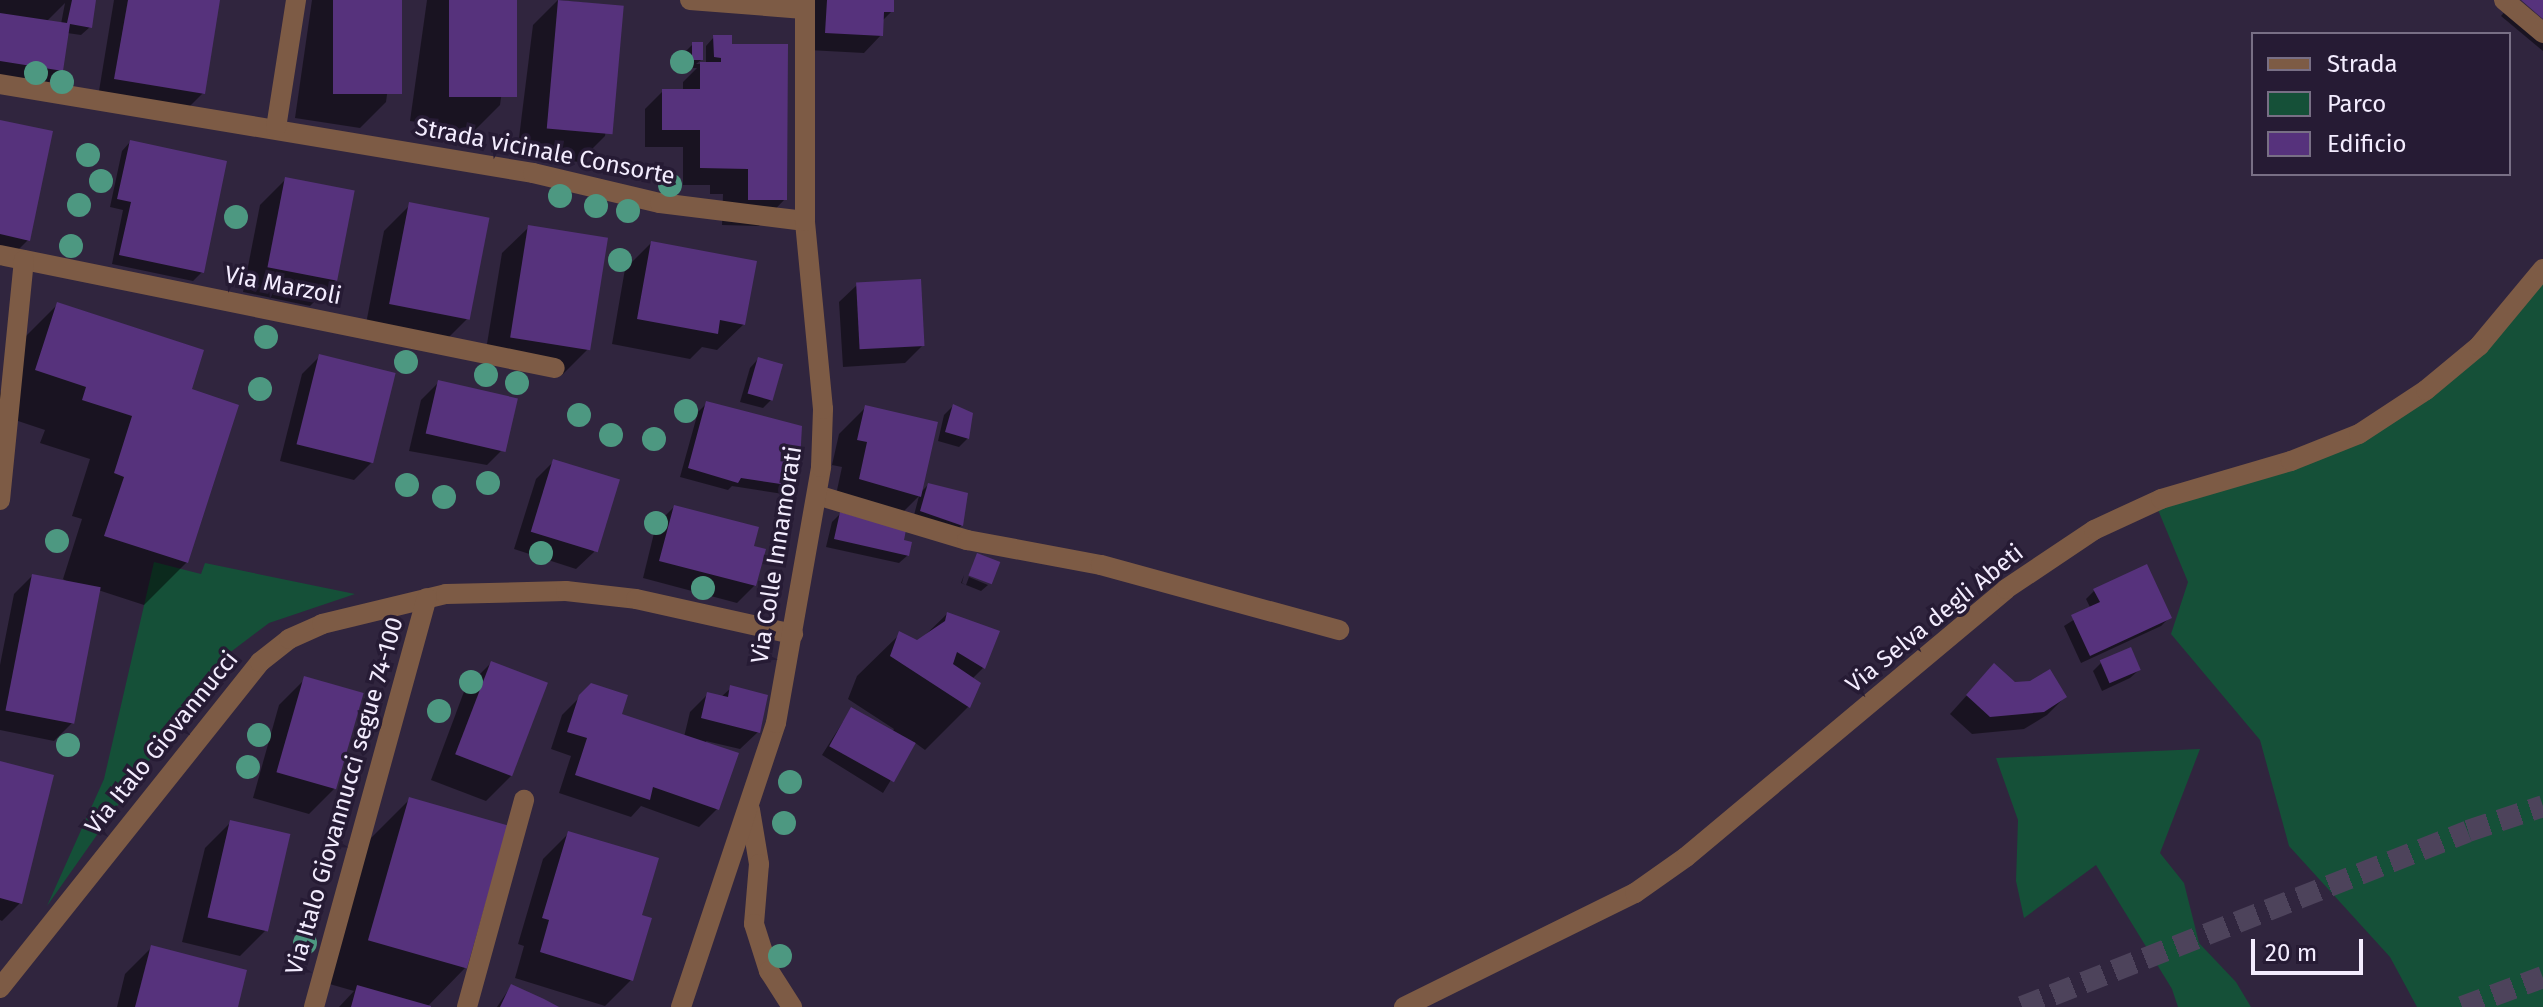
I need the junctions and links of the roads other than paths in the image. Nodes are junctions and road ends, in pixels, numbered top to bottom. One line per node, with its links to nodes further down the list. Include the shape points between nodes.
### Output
1 (296, 0): 7 (street)
2 (690, 0): 4 (street)
3 (2504, 0): 5 (street)
4 (805, 4): 8 (street, Via Colle Innamorati)
5 (2543, 33)
6 (0, 84): 7 (street, Strada vicinale Consorte)
7 (276, 128): 8 (street, Strada vicinale Consorte, via 533,173 660,203)
8 (805, 221): 13 (street, Via Colle Innamorati, via 823,409)
9 (0, 255): 10 (street, Via Marzoli)
10 (24, 260): 12 (street, Via Marzoli); 14 (street)
11 (2543, 269): 25 (street, Via Selva degli Abeti, via 2479,346 2426,390 2359,434 2291,461 2161,499 2094,530 2006,589 1686,857 1635,893)
12 (555, 368)
13 (817, 495): 16 (street, via 967,540 1101,565); 17 (street, Via Colle Innamorati)
14 (0, 500)
15 (427, 598): 17 (street, Via Italo Giovannucci, via 566,591 636,599); 20 (street, Via Italo Giovannucci, via 322,624 289,639 260,662); 21 (street, Via Italo Giovannucci segue 74-100)
16 (1339, 630)
17 (793, 634): 19 (street, Via Colle Innamorati, via 776,723)
18 (524, 800): 22 (street)
19 (750, 810): 23 (street, Via Colle Innamorati); 24 (street, via 759,864 754,924 769,971)
20 (0, 988)
21 (314, 1007)
22 (467, 1007)
23 (681, 1007)
24 (792, 1007)
25 (1404, 1007)

